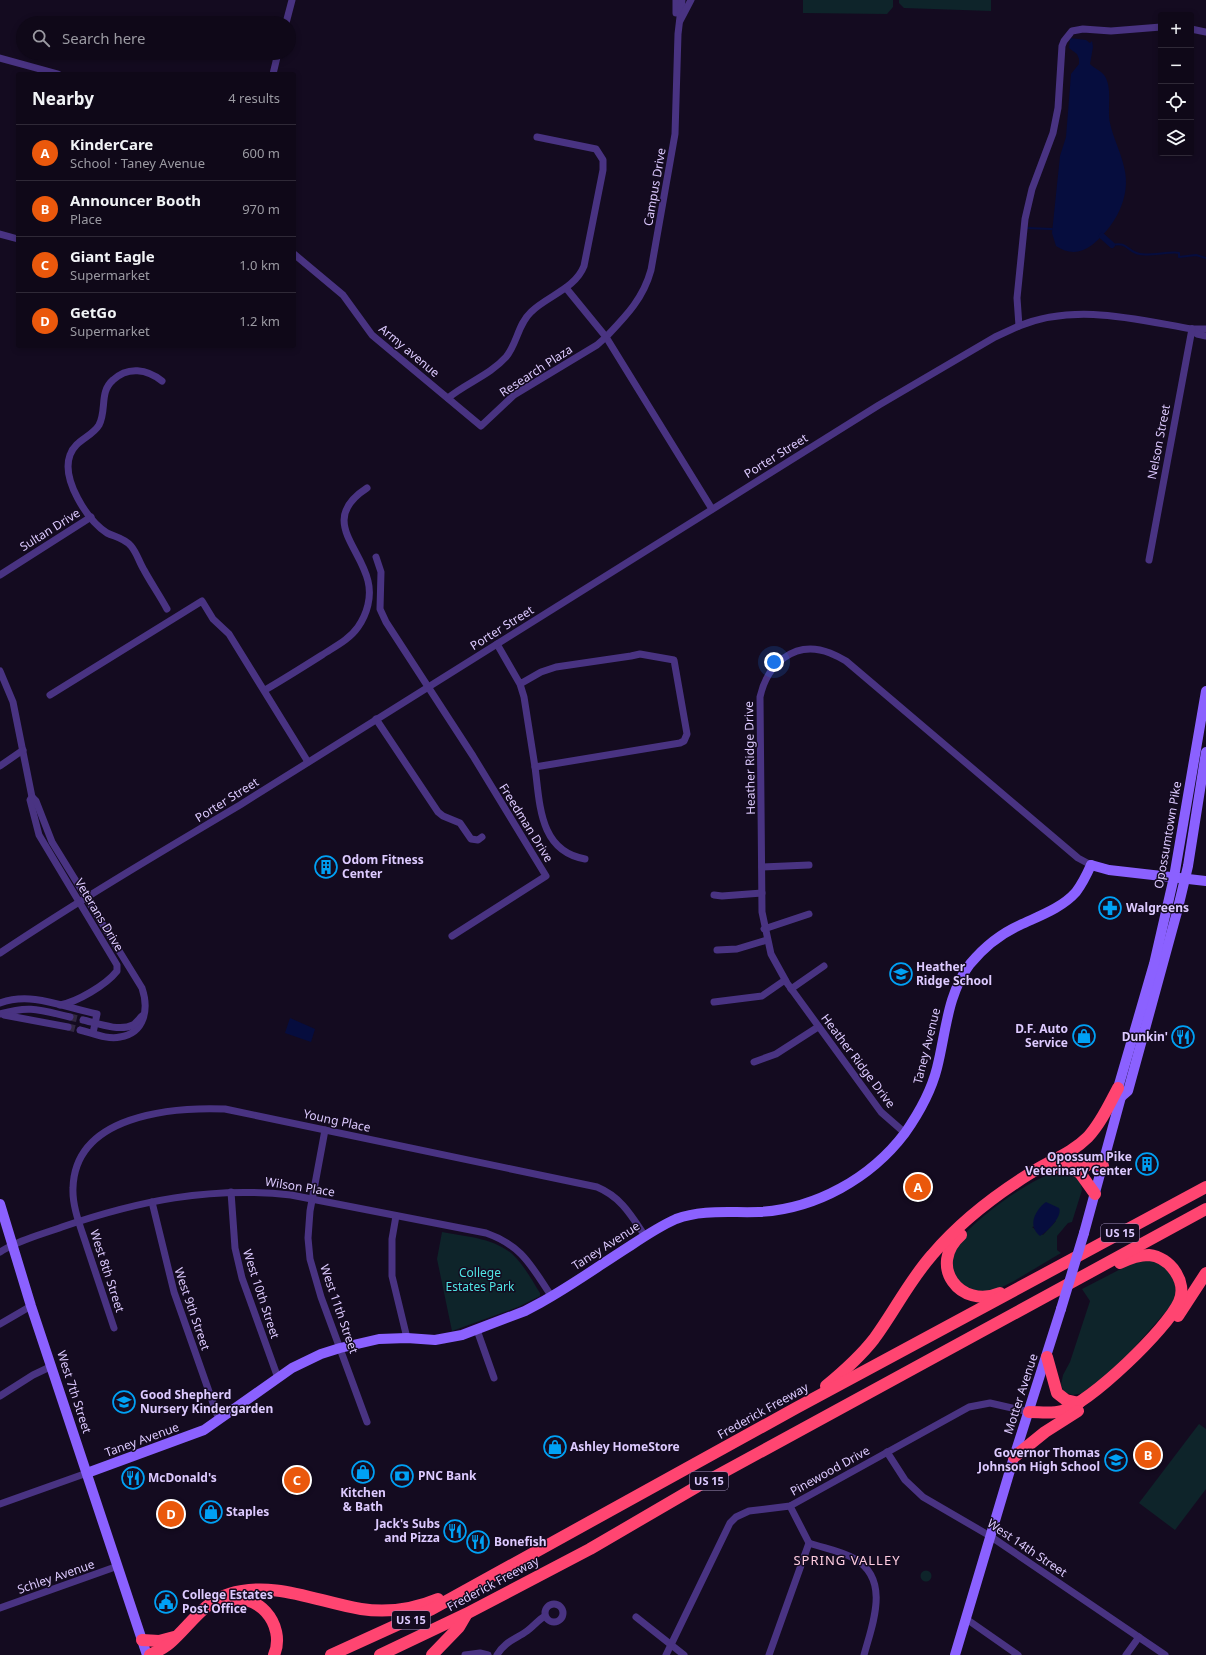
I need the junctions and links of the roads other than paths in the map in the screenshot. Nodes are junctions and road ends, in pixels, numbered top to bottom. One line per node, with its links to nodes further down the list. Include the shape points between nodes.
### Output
1 (292, 0): 5 (street)
2 (676, 0): 6 (street, Campus Drive)
3 (682, 0): 6 (street, Campus Drive)
4 (691, 0): 6 (street, Campus Drive)
5 (288, 16)
6 (678, 25): 23 (street, Campus Drive, via 676,134 651,270 647,284 635,306)
7 (1158, 27): 19 (street, via 1111,31 1083,29 1072,31 1064,41 1053,134 1032,189 1025,219 1017,298)
8 (1194, 30): 9 (street)
9 (1206, 32)
10 (0, 58): 12 (street)
11 (276, 60): 13 (street)
12 (51, 72)
13 (273, 72)
14 (537, 137): 18 (street, via 596,149 603,160 584,266 578,277)
15 (0, 234): 16 (street)
16 (16, 238)
17 (296, 256): 25 (street, Army avenue, via 343,295 372,335)
18 (566, 288): 23 (street); 25 (street, via 529,314 506,357)
19 (1018, 326): 20 (street, Porter Street, via 1044,318 1090,314); 28 (street, Porter Street, via 882,403)
20 (1192, 329): 21 (street); 22 (street, via 1197,334); 31 (street, Nelson Street)
21 (1206, 329)
22 (1206, 336)
23 (606, 337): 26 (street, Research Plaza, via 514,395); 28 (street)
24 (162, 381): 29 (street, via 150,373 137,370 116,376 105,391 100,423 95,430 78,442 70,455 70,482 79,502)
25 (448, 398): 26 (street, Army avenue)
26 (481, 426)
27 (367, 488): 38 (street, via 353,499 345,518 346,533 369,582 368,605 362,620 348,639)
28 (712, 509): 34 (street, Porter Street)
29 (91, 517): 32 (street, Sultan Drive); 33 (street, via 107,533 125,540 130,545)
30 (376, 557): 37 (street, via 381,572 380,609)
31 (1149, 560)
32 (0, 575)
33 (168, 609)
34 (497, 644): 36 (street); 37 (street, Porter Street)
35 (0, 671): 42 (street, Veterans Drive, via 13,702)
36 (520, 684): 46 (street); 46 (street, via 556,667 640,654 674,660 687,734 684,741)
37 (428, 687): 41 (street, Porter Street); 62 (street, Freedman Drive, via 546,876)
38 (265, 690): 40 (street, via 229,634 213,619 202,601); 44 (street)
39 (1206, 691): 53 (street, Opossumtown Pike)
40 (50, 696)
41 (376, 719): 44 (street, Porter Street); 48 (street, via 438,812 460,823 471,839)
42 (23, 750): 45 (street); 47 (street, Veterans Drive)
43 (1206, 752): 54 (street, Opossumtown Pike)
44 (308, 762): 58 (street, Porter Street)
45 (0, 766)
46 (535, 767): 49 (street, via 549,835 564,852)
47 (32, 797): 58 (street, Veterans Drive, via 36,801 52,842); 59 (street, Veterans Drive, via 30,800 33,818 39,835)
48 (482, 837)
49 (585, 858)
50 (809, 865): 52 (street)
51 (1090, 865): 52 (street, Heather Ridge Drive, via 1078,858 846,661 829,652 806,649 790,654 775,665 763,684 760,697); 53 (street, via 1144,869 1150,874); 84 (street, Taney Avenue, via 1076,892 1065,901 991,942 965,972 952,1001 932,1084 927,1097)
52 (762, 867): 56 (street, Heather Ridge Drive)
53 (1174, 877): 54 (street); 82 (street, Opossumtown Pike)
54 (1185, 879): 55 (street); 82 (street, Opossumtown Pike, via 1164,968 1128,1091)
55 (1206, 881)
56 (762, 893): 57 (street); 61 (street, Heather Ridge Drive)
57 (714, 895)
58 (86, 897): 59 (street, Porter Street); 72 (street, Veterans Drive, via 142,988 146,1000)
59 (78, 902): 65 (street, Porter Street); 71 (street, Veterans Drive, via 117,965 117,971 111,978 72,1002)
60 (809, 914): 61 (street)
61 (764, 929): 63 (street, Heather Ridge Drive)
62 (452, 936)
63 (767, 940): 64 (street); 67 (street, Heather Ridge Drive, via 771,954)
64 (717, 950)
65 (0, 953)
66 (824, 966): 68 (street)
67 (785, 980): 68 (street, Heather Ridge Drive); 69 (street, via 762,996)
68 (791, 989): 78 (street, Heather Ridge Drive)
69 (714, 1002)
70 (0, 1003): 71 (street, via 10,999 29,998)
71 (60, 1005): 76 (street, via 97,1014)
72 (145, 1013): 76 (street, via 133,1025 124,1027); 80 (street, via 137,1029 124,1036 108,1037)
73 (0, 1015): 74 (street, via 28,1008); 77 (street)
74 (70, 1017)
75 (83, 1020): 76 (street)
76 (95, 1023): 80 (street)
77 (68, 1027)
78 (818, 1027): 81 (street, via 776,1054); 84 (street, Heather Ridge Drive, via 881,1112)
79 (80, 1030): 80 (street)
80 (93, 1033)
81 (754, 1062)
82 (1120, 1093): 85 (highway, via 1095,1128); 86 (street, Opossumtown Pike)
83 (325, 1130): 90 (street, West 11th Street); 95 (street, Young Place, via 225,1109 198,1108 166,1111 124,1123 111,1128 92,1141 78,1163 72,1189); 97 (street, Young Place, via 597,1187 620,1201)
84 (905, 1132): 97 (street, Taney Avenue, via 884,1157 856,1179 818,1199 775,1210 689,1215)
85 (1064, 1160): 86 (highway, via 1080,1157); 89 (highway, via 1080,1173); 102 (highway, via 1003,1199 957,1238 949,1253 947,1265 952,1281 973,1297 997,1294 1019,1283); 116 (highway, via 1014,1183 972,1215 932,1254 908,1285 874,1340 856,1360)
86 (1103, 1166): 89 (street, Opossumtown Pike)
87 (1206, 1187): 102 (highway, Frederick Freeway / US 15)
88 (231, 1192): 90 (street, Wilson Place, via 266,1192); 91 (street, Wilson Place, via 202,1193); 112 (street, West 10th Street, via 234,1248 242,1278)
89 (1095, 1194): 96 (street, Opossumtown Pike)
90 (312, 1199): 94 (street, Wilson Place); 109 (street, West 11th Street, via 308,1226 310,1259)
91 (152, 1202): 95 (street, Wilson Place); 119 (street, West 9th Street, via 174,1292)
92 (0, 1204): 98 (street, West 7th Street)
93 (1206, 1209): 100 (highway, Frederick Freeway / US 15)
94 (396, 1216): 103 (street, Wilson Place, via 500,1238 520,1251); 108 (street, via 392,1239 392,1276)
95 (79, 1221): 98 (street, Wilson Place); 106 (street, West 8th Street)
96 (1084, 1233): 110 (street, Motter Avenue, bridge)
97 (644, 1236): 103 (street, Taney Avenue)
98 (13, 1244): 99 (street, Wilson Place); 104 (street, West 7th Street)
99 (0, 1252)
100 (1091, 1272): 115 (highway, via 1110,1268 1142,1255 1157,1257 1170,1264 1175,1271 1180,1282 1180,1296 1170,1315 1137,1353 1110,1379); 131 (highway, Frederick Freeway / US 15, via 698,1486 590,1549)
101 (1206, 1273): 118 (highway, via 1178,1316 1152,1349 1112,1386)
102 (1035, 1280): 116 (highway, Frederick Freeway / US 15)
103 (552, 1296): 107 (street, Taney Avenue, via 525,1311)
104 (31, 1306): 105 (street); 111 (street, West 7th Street)
105 (0, 1324)
106 (114, 1328)
107 (477, 1330): 108 (street, Taney Avenue, via 435,1340); 113 (street)
108 (407, 1338): 109 (street, Taney Avenue, via 379,1339)
109 (340, 1348): 112 (street, Taney Avenue, via 308,1360); 120 (street, West 11th Street)
110 (1047, 1357): 115 (highway, via 1057,1393 1066,1400); 117 (street, Motter Avenue)
111 (52, 1366): 114 (street); 123 (street, West 7th Street)
112 (278, 1378): 119 (street, Taney Avenue)
113 (494, 1378)
114 (0, 1396)
115 (1079, 1403): 117 (highway, via 1061,1411)
116 (796, 1408): 129 (highway, Frederick Freeway / US 15)
117 (1029, 1412): 118 (highway, via 1040,1418); 121 (street, Pinewood Drive, via 990,1403 979,1404); 122 (street, Motter Avenue)
118 (1065, 1419): 122 (highway, via 1036,1438)
119 (219, 1420): 123 (street, Taney Avenue, via 195,1434)
120 (367, 1422)
121 (887, 1452): 125 (street, Pinewood Drive); 126 (street, West 14th Street, via 905,1480 917,1492)
122 (1014, 1457): 126 (street, Motter Avenue)
123 (87, 1473): 124 (street, Taney Avenue); 128 (street, West 7th Street)
124 (0, 1504)
125 (790, 1506): 127 (street); 138 (street, Pinewood Drive, via 749,1511 730,1523)
126 (990, 1536): 134 (street, Motter Avenue); 136 (street, West 14th Street)
127 (809, 1543): 151 (street); 152 (street, via 856,1559 874,1584 877,1606)
128 (118, 1566): 130 (street, Schley Avenue); 137 (street, West 7th Street)
129 (488, 1579): 135 (highway, via 424,1604 387,1610 362,1609 285,1592 240,1591 218,1598); 143 (highway, Frederick Freeway / US 15, via 432,1610)
130 (0, 1608)
131 (466, 1614): 144 (highway, Frederick Freeway / US 15); 145 (highway, via 459,1626)
132 (545, 1616): 148 (street, via 527,1631 506,1642)
133 (636, 1617): 138 (street)
134 (965, 1618): 153 (street, Motter Avenue); 154 (street)
135 (177, 1636): 137 (highway, via 159,1641); 140 (highway)
136 (1139, 1637): 155 (street); 156 (street, West 14th Street)
137 (142, 1640): 139 (street, West 7th Street)
138 (671, 1645): 149 (street, Pinewood Drive); 150 (street)
139 (147, 1655)
140 (150, 1655)
141 (164, 1655): 142 (highway, via 215,1608 226,1602 240,1600 260,1606 271,1618 278,1643)
142 (274, 1655)
143 (332, 1655)
144 (380, 1655)
145 (432, 1655)
146 (465, 1655): 147 (street)
147 (488, 1655)
148 (497, 1655)
149 (666, 1655)
150 (684, 1655)
151 (769, 1655)
152 (864, 1655)
153 (954, 1655)
154 (1018, 1655)
155 (1126, 1655)
156 (1165, 1655)

